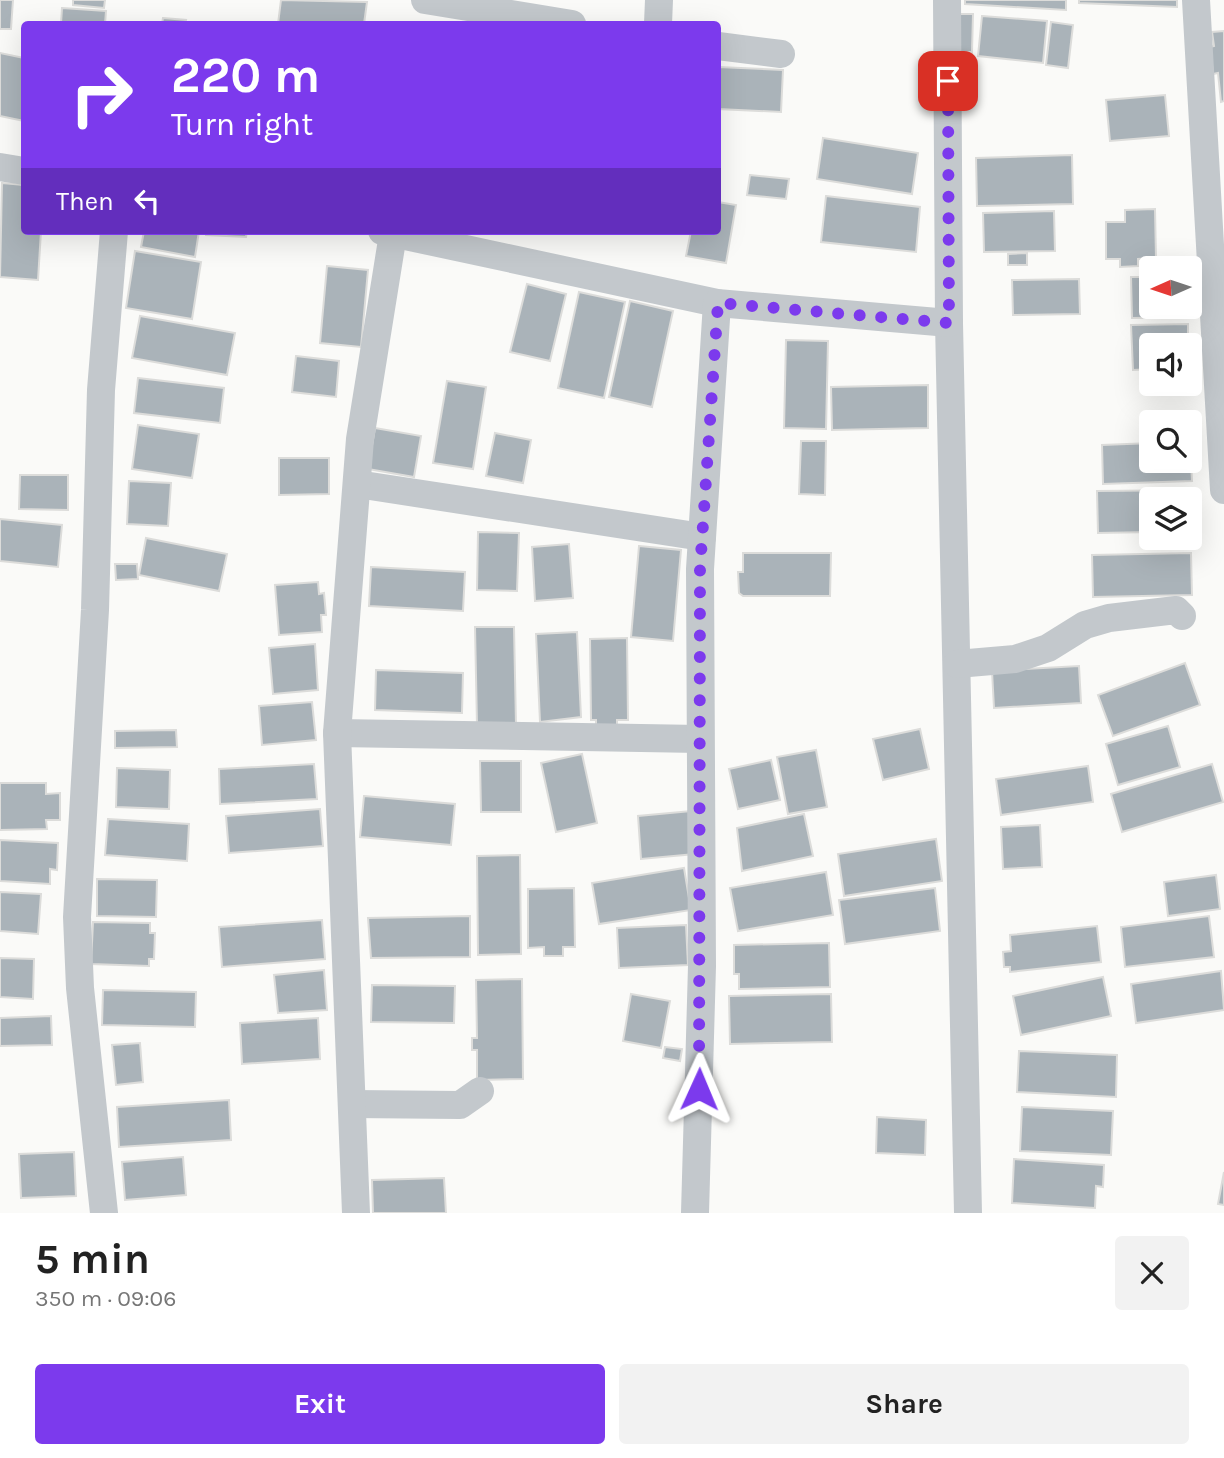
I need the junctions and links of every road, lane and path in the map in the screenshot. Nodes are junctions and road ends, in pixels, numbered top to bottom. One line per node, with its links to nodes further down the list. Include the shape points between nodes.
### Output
1 (425, 0): 5 (street)
2 (659, 0): 7 (street)
3 (947, 0): 16 (street)
4 (1196, 0): 18 (street)
5 (510, 7): 6 (street)
6 (561, 21)
7 (657, 21)
8 (721, 46): 9 (street)
9 (781, 54)
10 (0, 167): 11 (street)
11 (21, 170)
12 (114, 235): 26 (street, via 101,390 95,610 77,917)
13 (388, 235): 17 (street)
14 (402, 235): 15 (street)
15 (718, 303): 16 (street); 19 (street)
16 (949, 323): 21 (street)
17 (357, 484): 19 (street); 22 (street)
18 (1224, 490)
19 (702, 537): 23 (street)
20 (1182, 617): 21 (street, via 1176,610 1109,618 1015,659)
21 (957, 664): 29 (street)
22 (337, 733): 23 (street); 25 (street)
23 (700, 739): 28 (street, via 702,966)
24 (480, 1091): 25 (street, via 460,1105)
25 (352, 1104): 27 (street)
26 (104, 1213)
27 (356, 1213)
28 (695, 1213)
29 (968, 1213)

